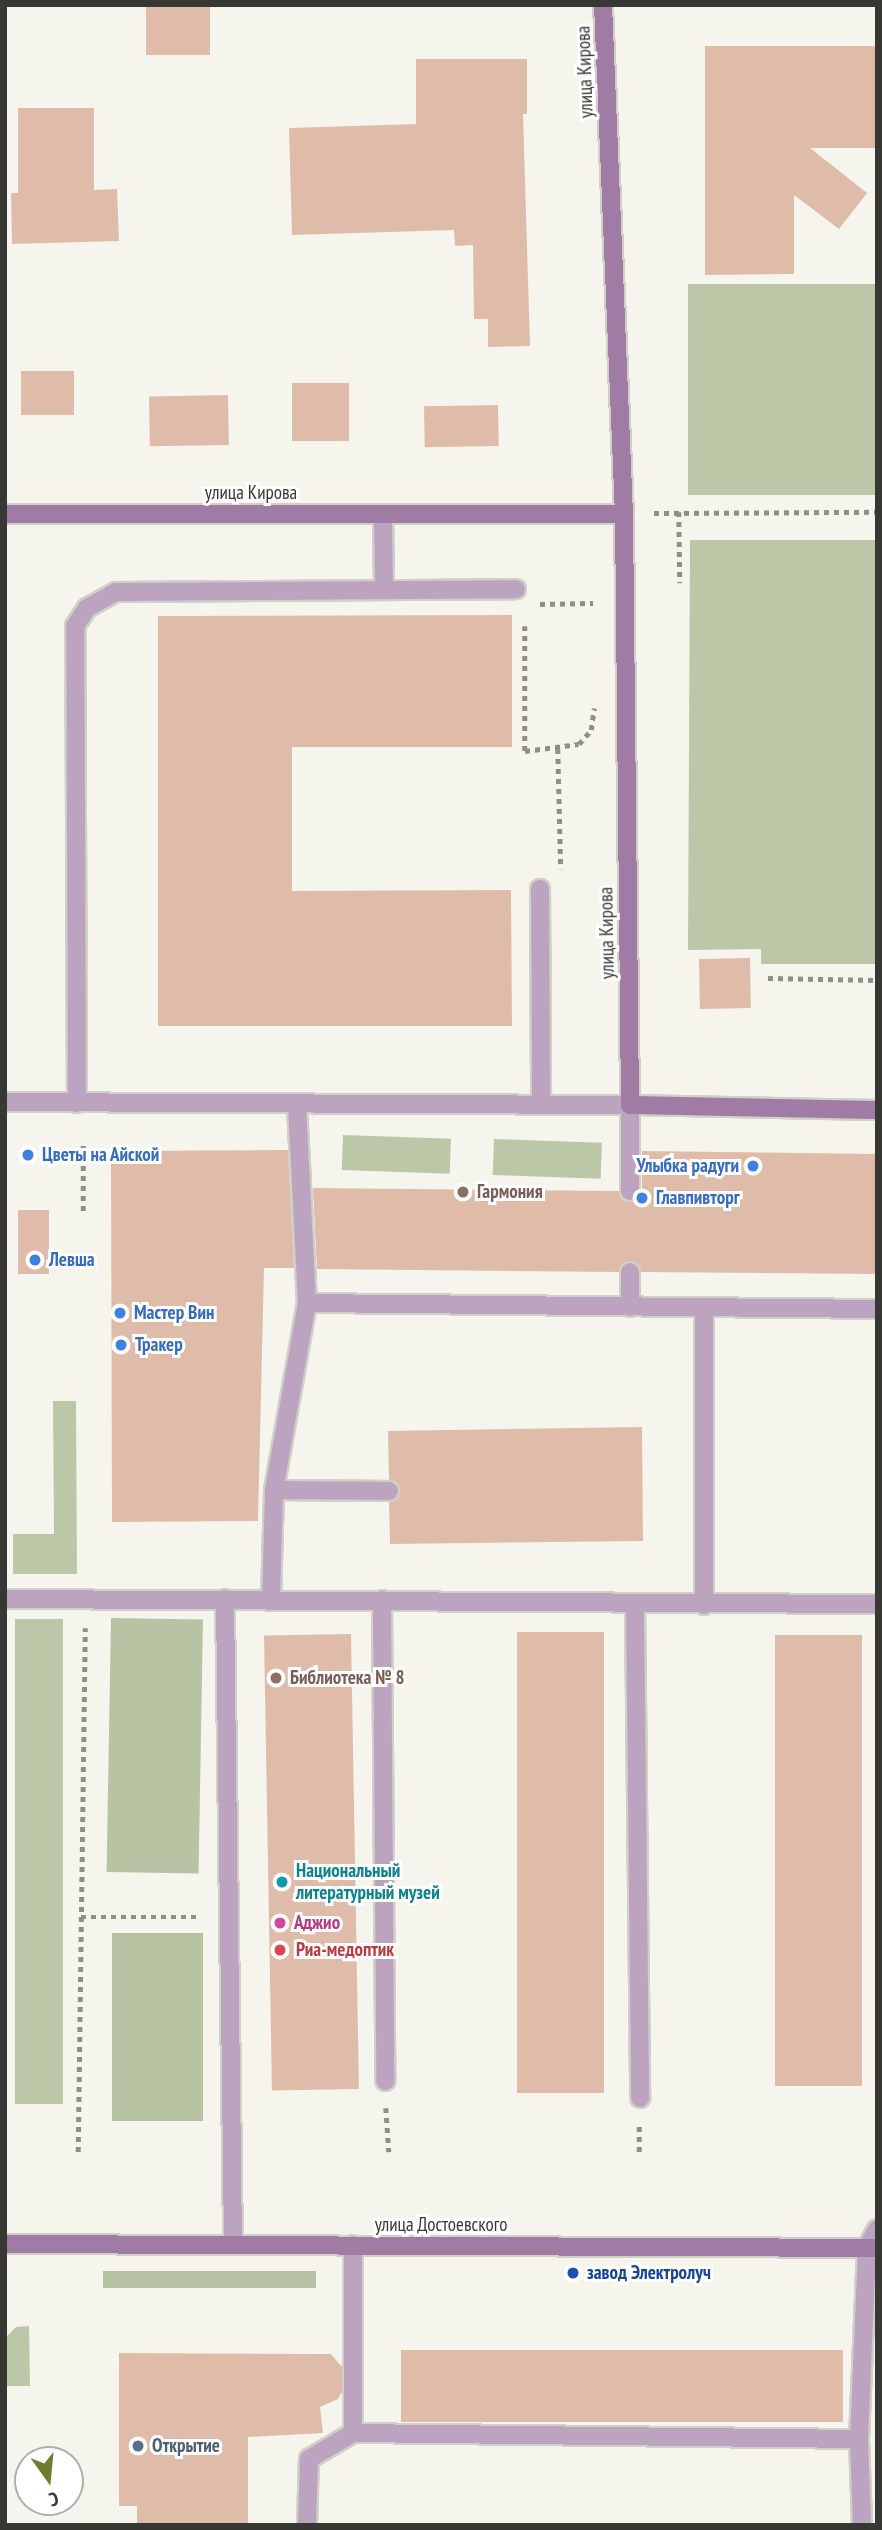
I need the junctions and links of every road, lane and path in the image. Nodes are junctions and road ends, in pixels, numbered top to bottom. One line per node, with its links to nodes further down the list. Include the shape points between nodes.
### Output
1 (603, 5): 6 (street, улица Кирова)
2 (877, 512): 3 (path)
3 (679, 513): 6 (path); 7 (path)
4 (5, 514): 5 (street, улица Кирова)
5 (383, 514): 6 (street, улица Кирова); 8 (street)
6 (624, 514): 23 (street, улица Кирова)
7 (680, 583)
8 (384, 590): 10 (street); 20 (street, via 116,592 87,608 75,626)
9 (592, 594): 11 (path)
10 (520, 597): 11 (path)
11 (593, 603): 12 (path)
12 (594, 615)
13 (525, 626): 15 (path, via 525,751)
14 (595, 705): 15 (path, via 591,730 579,744)
15 (558, 749): 16 (path, via 561,887)
16 (540, 889): 22 (street)
17 (768, 978): 18 (path)
18 (877, 980)
19 (5, 1102): 20 (street)
20 (77, 1103): 21 (street)
21 (297, 1104): 22 (street); 29 (street)
22 (541, 1105): 23 (street)
23 (630, 1105): 24 (street); 26 (street)
24 (877, 1110)
25 (83, 1142): 27 (path)
26 (630, 1191)
27 (83, 1211)
28 (630, 1272): 30 (street)
29 (307, 1303): 30 (street); 33 (street)
30 (630, 1307): 31 (street)
31 (704, 1307): 32 (street); 42 (street)
32 (877, 1309)
33 (274, 1490): 34 (street); 37 (street)
34 (389, 1491)
35 (5, 1599): 38 (street)
36 (225, 1599): 37 (street); 38 (street); 44 (street)
37 (271, 1599): 39 (street)
38 (85, 1600): 43 (path)
39 (382, 1600): 40 (street); 45 (street)
40 (635, 1604): 42 (street); 46 (street)
41 (877, 1604): 42 (street)
42 (704, 1605)
43 (81, 1917): 44 (path); 47 (path)
44 (227, 1917): 51 (street)
45 (385, 2081): 48 (path)
46 (640, 2098)
47 (78, 2152)
48 (389, 2152)
49 (877, 2229): 53 (street)
50 (5, 2244): 51 (street, улица Достоевского)
51 (233, 2245): 52 (street, улица Достоевского)
52 (353, 2245): 53 (street, улица Достоевского); 54 (street)
53 (872, 2248): 55 (street)
54 (353, 2433): 55 (street); 57 (street, via 309,2459)
55 (859, 2439): 56 (street)
56 (867, 2515)
57 (307, 2525)

